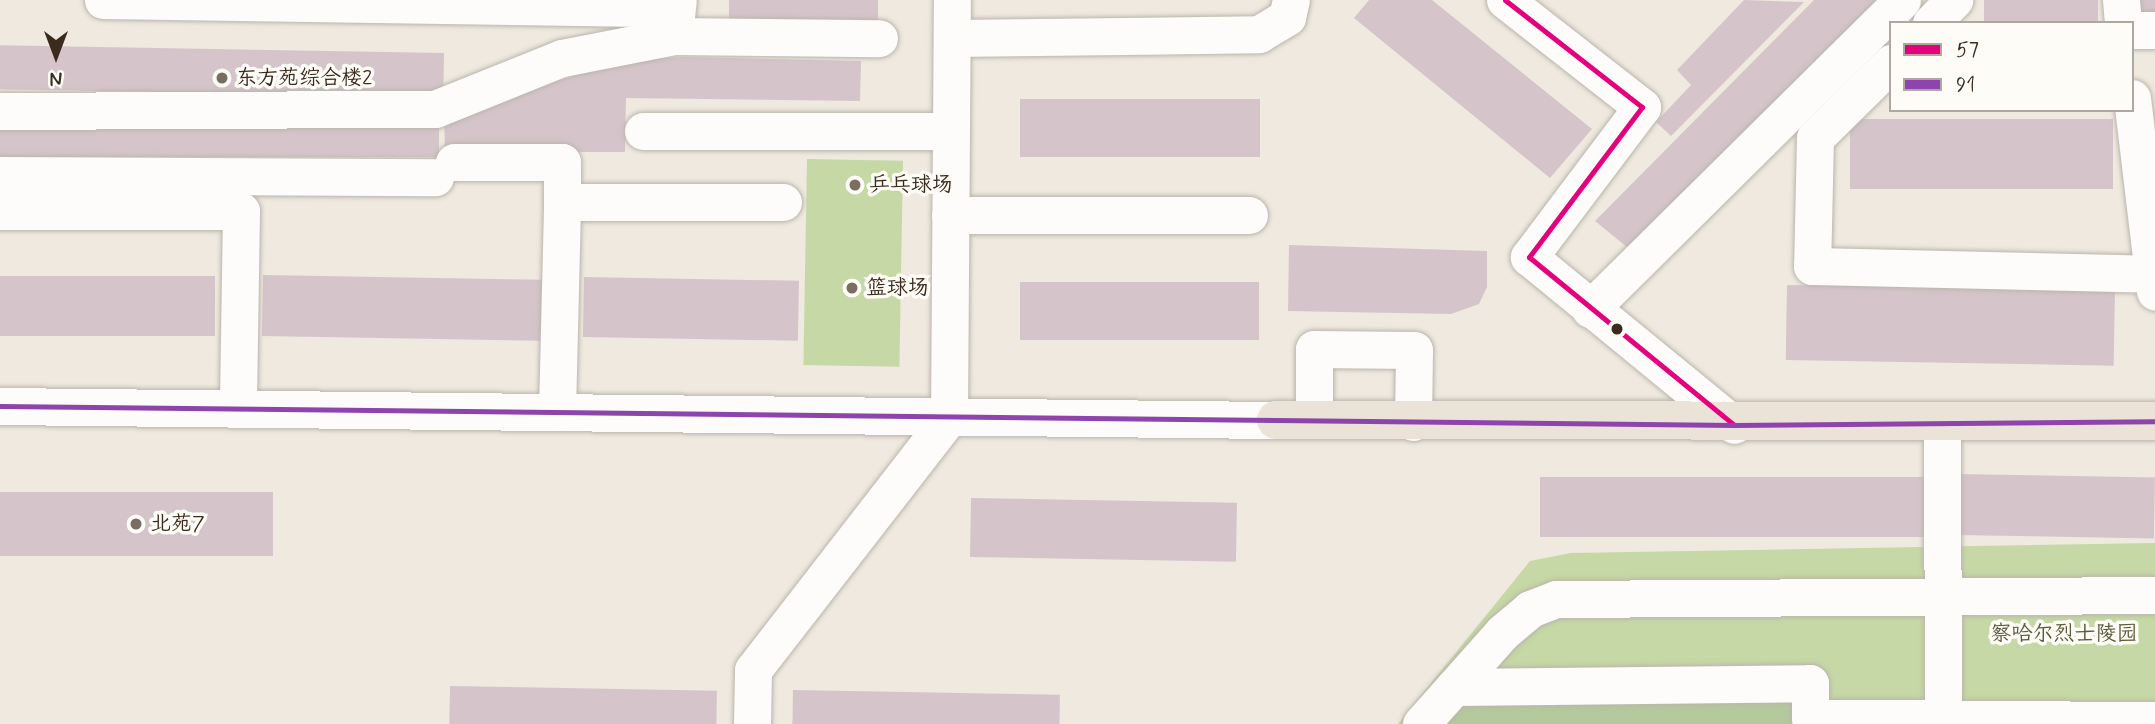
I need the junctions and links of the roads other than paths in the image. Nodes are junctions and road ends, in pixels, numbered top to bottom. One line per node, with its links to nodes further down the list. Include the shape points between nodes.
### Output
1 (645, 0): 10 (street, via 645,8)
2 (678, 0): 15 (street)
3 (952, 0): 17 (street)
4 (1291, 0): 17 (street, via 1287,17 1259,34)
5 (1505, 0): 31 (street, via 1643,107 1529,257)
6 (1902, 0): 31 (street)
7 (1954, 0): 11 (street)
8 (2121, 0): 12 (street)
9 (119, 1): 10 (street)
10 (391, 3)
11 (1933, 21)
12 (2123, 21)
13 (2134, 30): 14 (street)
14 (2155, 30)
15 (674, 36): 16 (street); 20 (street, via 562,58 435,109)
16 (879, 38)
17 (952, 38): 22 (street)
18 (1888, 68): 30 (street, via 1815,138 1812,267)
19 (2134, 108): 24 (street)
20 (0, 110)
21 (643, 131): 22 (street)
22 (951, 131): 28 (street)
23 (0, 175): 25 (street, via 445,170 562,162)
24 (2148, 177): 30 (street)
25 (562, 202): 26 (street); 34 (street)
26 (783, 202)
27 (0, 211): 33 (street, via 241,211)
28 (950, 215): 29 (street); 35 (street)
29 (1250, 215)
30 (2154, 283)
31 (1590, 309): 41 (street)
32 (0, 406): 33 (street)
33 (238, 409): 34 (street)
34 (557, 412): 35 (street)
35 (949, 417): 36 (street); 48 (street, via 754,670)
36 (1276, 421): 37 (main road)
37 (1314, 421): 39 (main road); 39 (street, via 1314,349 1414,350)
38 (2155, 421): 40 (main road)
39 (1413, 422): 41 (main road)
40 (1942, 423): 41 (main road); 43 (street)
41 (1734, 425)
42 (2155, 595): 43 (street)
43 (1942, 597): 44 (street, via 1556,599 1530,609 1503,632); 45 (street)
44 (1454, 687): 47 (street, via 1810,683 1810,718); 49 (street)
45 (1943, 719): 46 (street); 47 (street)
46 (2155, 720)
47 (1854, 721)
48 (752, 724)
49 (1421, 724)

